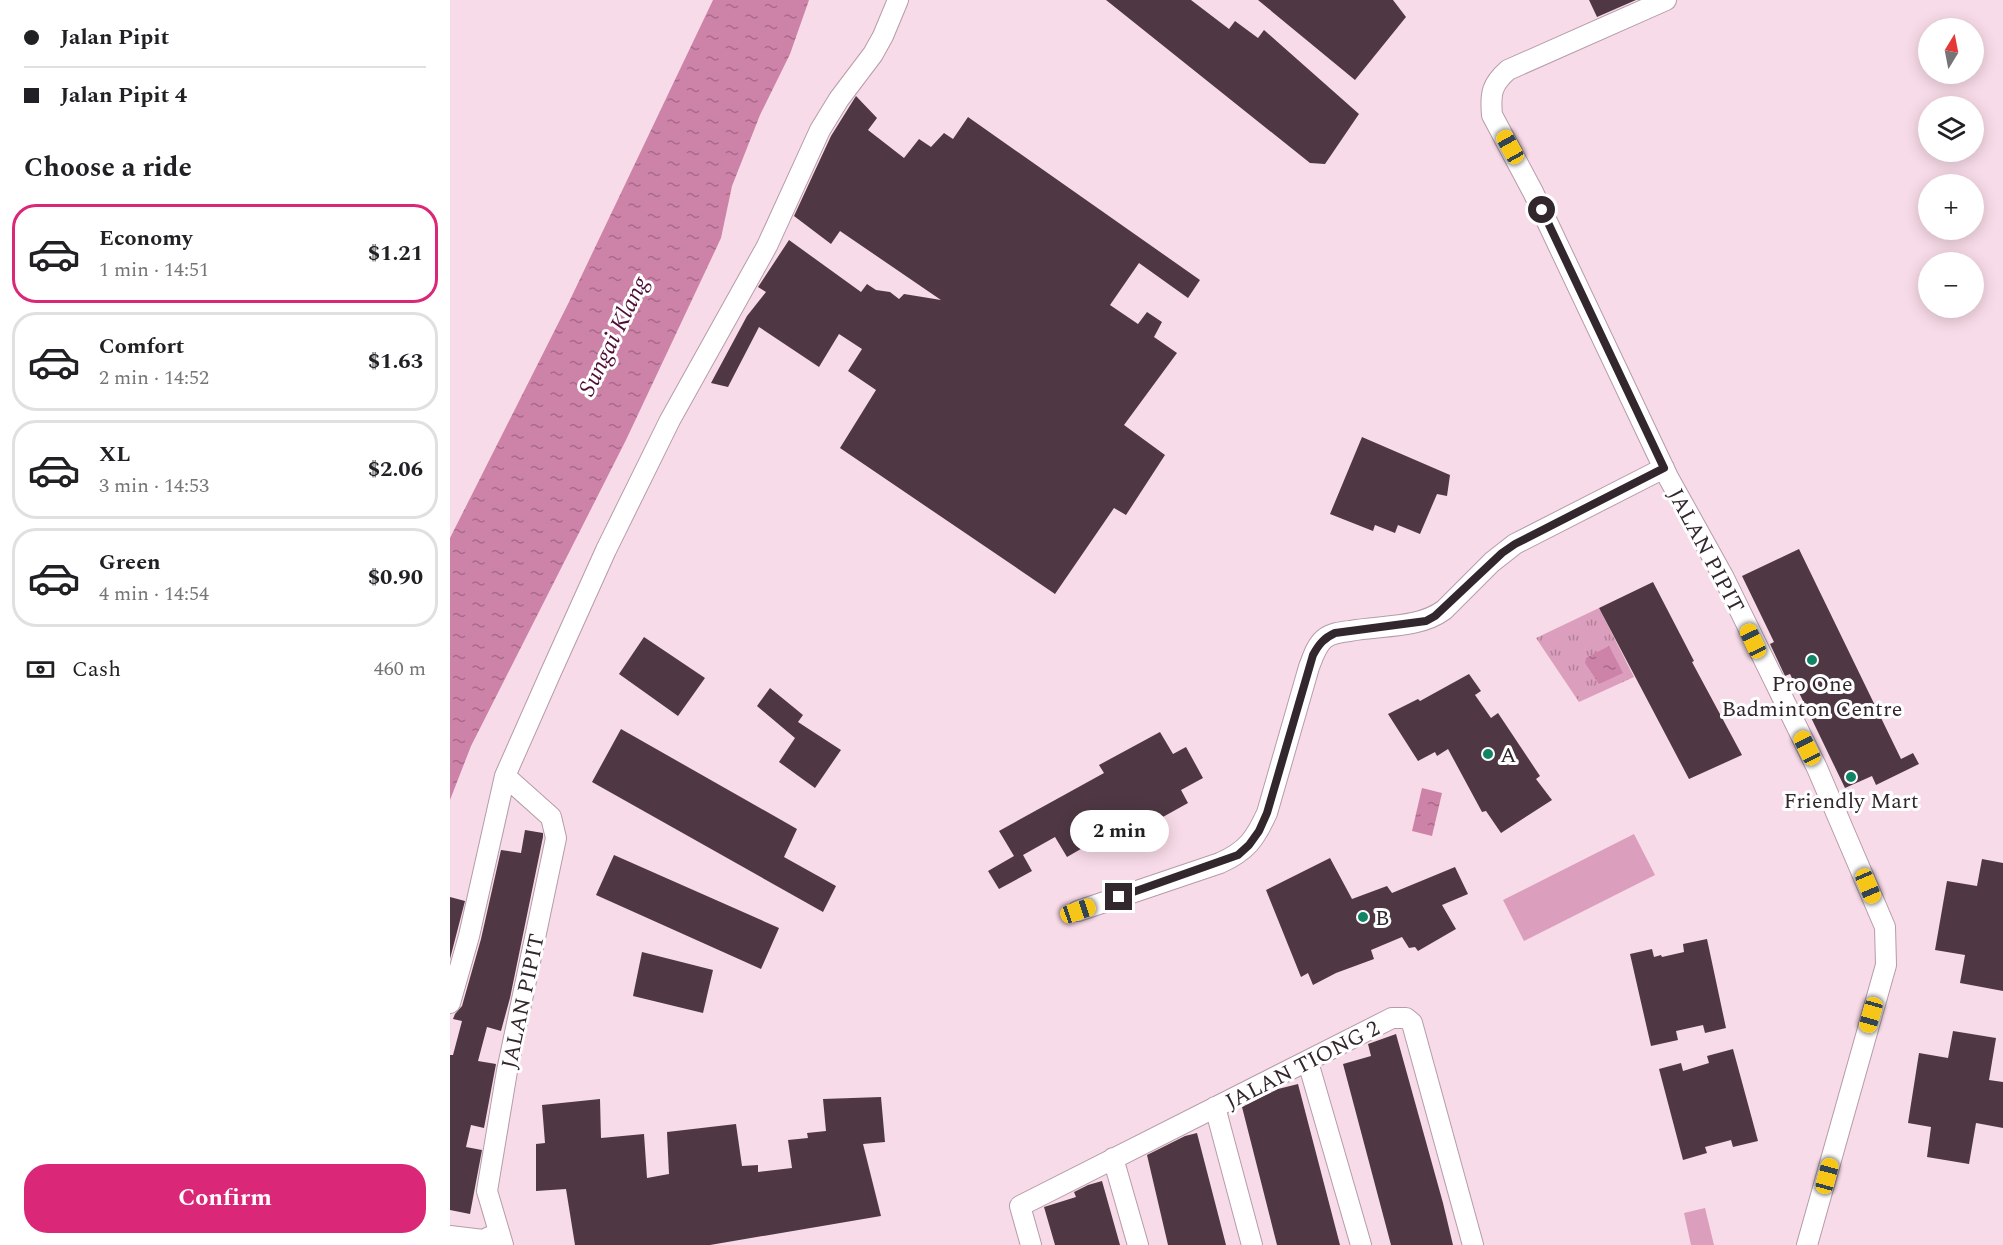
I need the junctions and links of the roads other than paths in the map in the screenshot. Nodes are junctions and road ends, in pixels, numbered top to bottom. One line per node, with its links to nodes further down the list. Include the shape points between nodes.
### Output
1 (898, 0): 4 (street, via 873,54 820,130 767,246 645,470)
2 (1666, 0): 3 (street, JALAN PIPIT, via 1508,70 1497,80 1491,104 1492,115 1533,192)
3 (1664, 468): 5 (street, via 1515,544 1426,621 1326,637 1313,655 1267,813 1249,845 1220,863); 17 (street, JALAN PIPIT, via 1723,576 1817,768 1885,927 1886,965)
4 (505, 776): 6 (street); 11 (street, JALAN PIPIT, via 551,817 556,838 507,1071 487,1191)
5 (1078, 911)
6 (450, 1003)
7 (1308, 1062): 8 (street, JALAN TIONG 2); 15 (street); 16 (street, JALAN TIONG 2, via 1392,1018 1406,1018 1412,1023)
8 (1215, 1107): 9 (street, JALAN TIONG 2); 14 (street)
9 (1113, 1158): 12 (street, JALAN TIONG 2, via 1020,1206); 13 (street)
10 (450, 1236): 11 (street)
11 (501, 1239)
12 (1031, 1245)
13 (1138, 1245)
14 (1252, 1245)
15 (1361, 1245)
16 (1473, 1245)
17 (1807, 1245)

